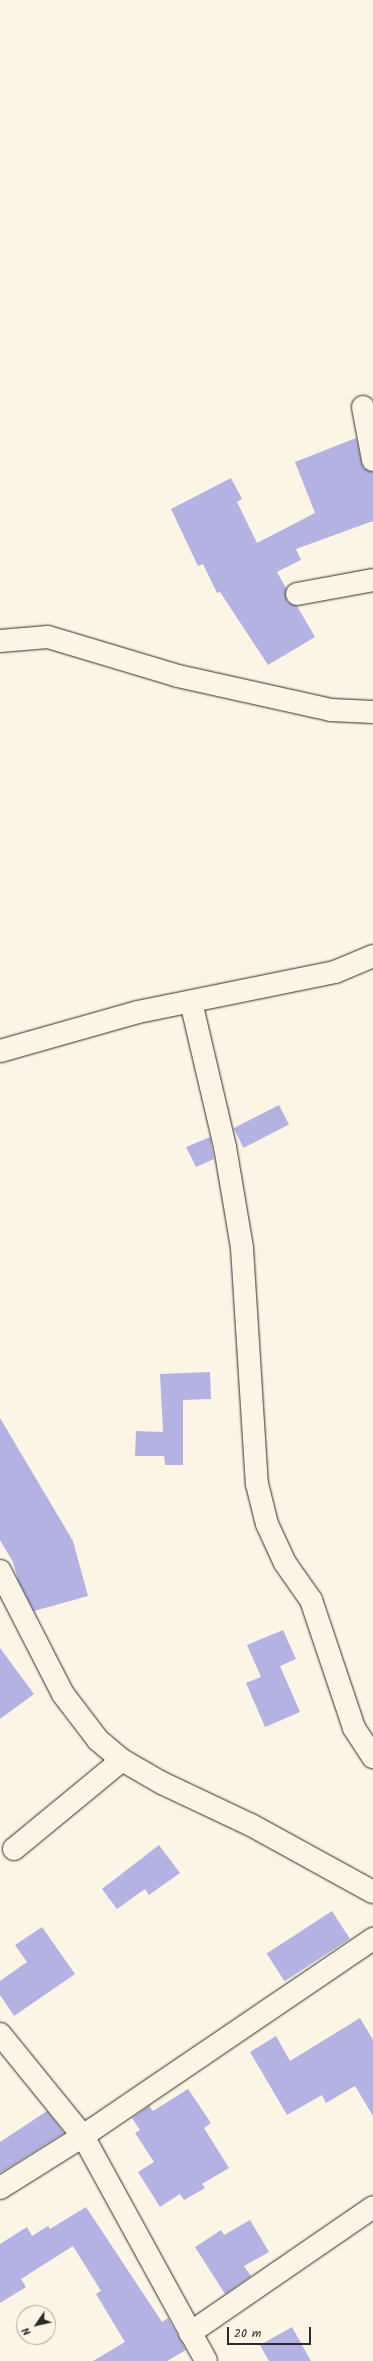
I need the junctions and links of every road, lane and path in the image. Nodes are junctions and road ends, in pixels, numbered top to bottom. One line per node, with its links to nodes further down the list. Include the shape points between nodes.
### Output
1 (363, 408): 2 (street)
2 (373, 460)
3 (373, 580): 4 (street)
4 (298, 594)
5 (0, 641): 6 (street, via 48,637 178,676 331,710)
6 (373, 712)
7 (373, 956): 8 (street, via 335,972)
8 (191, 1002): 9 (street, via 138,1012); 11 (street, via 225,1147 242,1248 257,1484 267,1524 285,1563 311,1600 354,1728)
9 (0, 1051)
10 (0, 1570): 12 (street, via 63,1694 98,1740)
11 (373, 1758)
12 (122, 1760): 13 (street); 14 (street)
13 (14, 1849)
14 (373, 1892)
15 (373, 1939): 17 (street)
16 (0, 2034): 17 (street)
17 (83, 2136): 18 (street); 20 (street)
18 (0, 2188)
19 (373, 2207): 20 (street)
20 (190, 2333): 21 (street)
21 (206, 2361)

